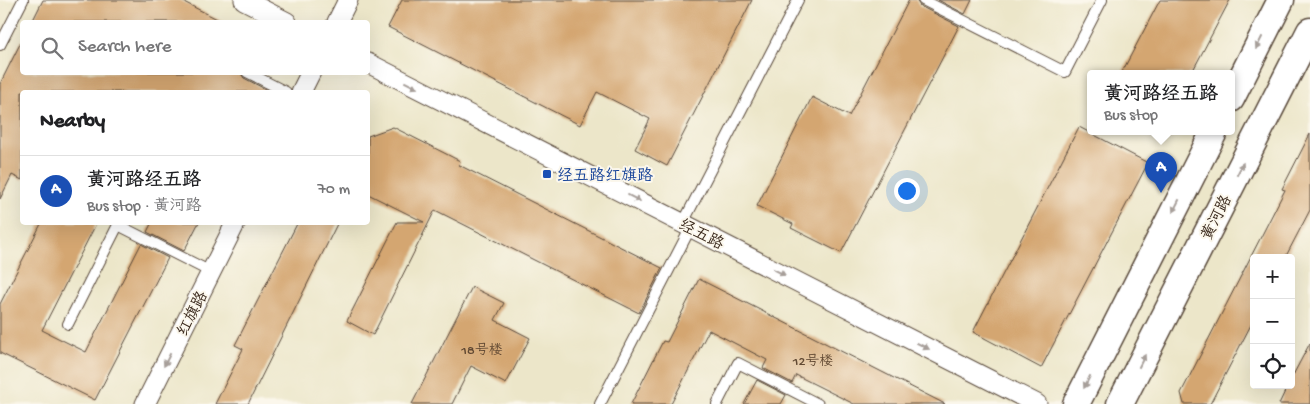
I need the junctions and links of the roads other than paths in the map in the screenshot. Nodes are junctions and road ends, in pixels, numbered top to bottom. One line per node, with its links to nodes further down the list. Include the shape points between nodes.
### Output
1 (23, 0): 11 (lane)
2 (244, 0): 8 (street)
3 (348, 0): 9 (street)
4 (798, 0): 20 (lane)
5 (923, 0): 6 (lane, via 1065,72)
6 (1102, 0)
7 (1281, 0): 17 (main road, one-way to 17)
8 (284, 20)
9 (337, 20)
10 (1310, 31): 29 (main road, 黄河路, one-way to 10)
11 (0, 45)
12 (370, 64): 20 (street, 经五路, one-way to 20)
13 (253, 75): 15 (lane)
14 (310, 75): 16 (street)
15 (282, 90)
16 (302, 90)
17 (1235, 90)
18 (1212, 135): 28 (main road, one-way to 28)
19 (234, 225): 21 (street, 红旗路)
20 (687, 225): 24 (lane); 27 (street, 经五路, one-way to 27)
21 (211, 272): 22 (lane, via 118,225); 23 (street, 红旗路, one-way to 23)
22 (68, 324)
23 (145, 404)
24 (600, 404)
25 (717, 404): 26 (lane, via 738,363)
26 (818, 404)
27 (1037, 404)
28 (1076, 404)
29 (1120, 404)

